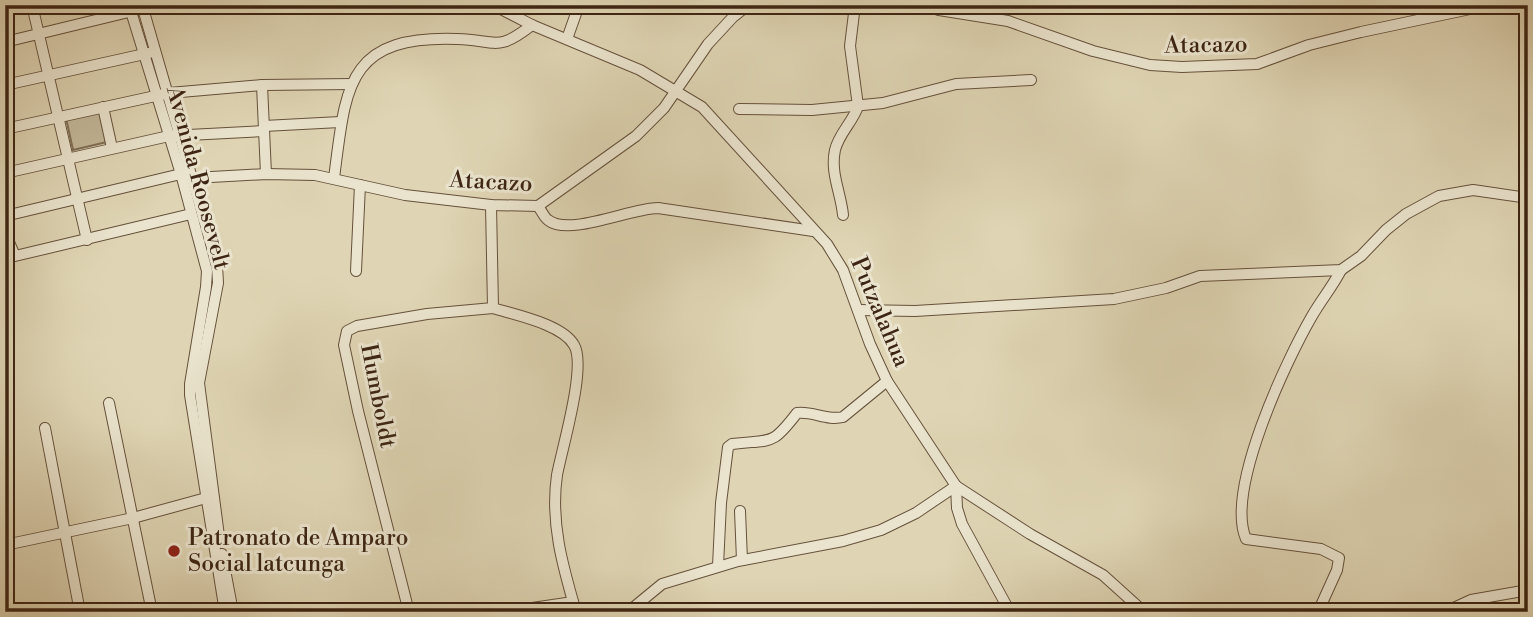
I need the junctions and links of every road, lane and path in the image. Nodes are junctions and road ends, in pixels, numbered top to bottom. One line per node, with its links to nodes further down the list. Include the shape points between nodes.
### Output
1 (32, 5): 11 (street)
2 (493, 5): 10 (street, Putzalahua)
3 (579, 5): 12 (street)
4 (748, 5): 21 (street, Atacazo, via 708,44)
5 (855, 5): 24 (street, via 850,46)
6 (925, 5): 7 (street, Atacazo, via 1008,21 1150,65 1182,67 1257,64 1309,45)
7 (1489, 5)
8 (143, 7): 9 (street); 15 (street, Avenida Roosevelt)
9 (130, 8): 11 (street); 14 (street, Avenida Roosevelt)
10 (531, 25): 12 (street, Putzalahua); 18 (street, via 504,43 405,41 366,62)
11 (38, 34): 13 (street); 16 (street)
12 (567, 39): 21 (street, Putzalahua)
13 (5, 42)
14 (144, 52): 15 (street); 16 (street); 23 (street, Avenida Roosevelt)
15 (156, 53): 22 (street, Avenida Roosevelt)
16 (48, 75): 19 (street); 27 (street)
17 (1031, 80): 24 (street, via 956,84)
18 (352, 84): 20 (street); 28 (street)
19 (5, 85)
20 (262, 85): 22 (street); 29 (street)
21 (675, 89): 42 (street, Atacazo, via 664,108 636,136); 46 (street, Putzalahua, via 702,107)
22 (169, 93): 23 (street); 31 (street, Avenida Roosevelt)
23 (157, 96): 25 (street); 31 (street, Avenida Roosevelt)
24 (858, 106): 26 (street); 44 (street, via 835,150)
25 (103, 107): 27 (street); 32 (street)
26 (738, 109)
27 (59, 117): 30 (street); 33 (street)
28 (340, 122): 29 (street); 37 (street)
29 (264, 129): 31 (street); 36 (street)
30 (5, 130)
31 (175, 136): 32 (street); 35 (street, Avenida Roosevelt)
32 (112, 148): 33 (street)
33 (70, 159): 34 (street); 40 (street)
34 (5, 173)
35 (188, 174): 36 (street, Atacazo); 40 (street, Atacazo); 43 (street, Avenida Roosevelt); 69 (street, Avenida Roosevelt, via 217,265 218,283 199,383)
36 (266, 174): 37 (street, Atacazo)
37 (334, 178): 38 (street, Atacazo)
38 (360, 185): 41 (street, Atacazo); 50 (street)
39 (1528, 198): 49 (street, via 1473,190 1439,196 1406,214)
40 (78, 199): 45 (street, Atacazo); 48 (street)
41 (491, 205): 42 (street, Atacazo); 51 (street)
42 (538, 206): 46 (street, via 548,220 563,225 658,208)
43 (191, 214): 48 (street); 57 (street, Avenida Roosevelt, via 206,271 190,384)
44 (843, 215)
45 (5, 216)
46 (813, 230): 52 (street, Putzalahua, via 843,270)
47 (5, 233): 48 (street, via 15,257)
48 (87, 240)
49 (1341, 270): 52 (street, via 1200,276 1114,299); 75 (street, via 1312,315 1267,409 1245,477 1243,499 1246,539 1321,549 1339,558)
50 (356, 271)
51 (493, 308): 65 (street, via 545,324 571,340 579,357 557,477 555,518); 70 (street, Humboldt, via 427,314 347,331 344,345 358,411)
52 (858, 310): 53 (street, Putzalahua)
53 (887, 381): 56 (street, Putzalahua); 63 (street, via 843,417 797,413 776,438 728,447)
54 (109, 403): 59 (street)
55 (45, 428): 60 (street)
56 (956, 486): 62 (street, via 881,530); 73 (street, via 962,524); 74 (street, Putzalahua, via 1104,575)
57 (206, 498): 59 (street); 68 (street, Avenida Roosevelt)
58 (740, 511): 62 (street)
59 (133, 517): 60 (street); 67 (street)
60 (63, 532): 61 (street); 66 (street)
61 (5, 545)
62 (742, 560): 63 (street)
63 (718, 566): 72 (street, via 662,584)
64 (1528, 590): 76 (street, via 1471,600)
65 (574, 607): 71 (street)
66 (80, 612)
67 (152, 612)
68 (225, 612)
69 (233, 612)
70 (409, 612)
71 (505, 612)
72 (628, 612)
73 (1010, 612)
74 (1144, 612)
75 (1318, 612)
76 (1445, 612)

